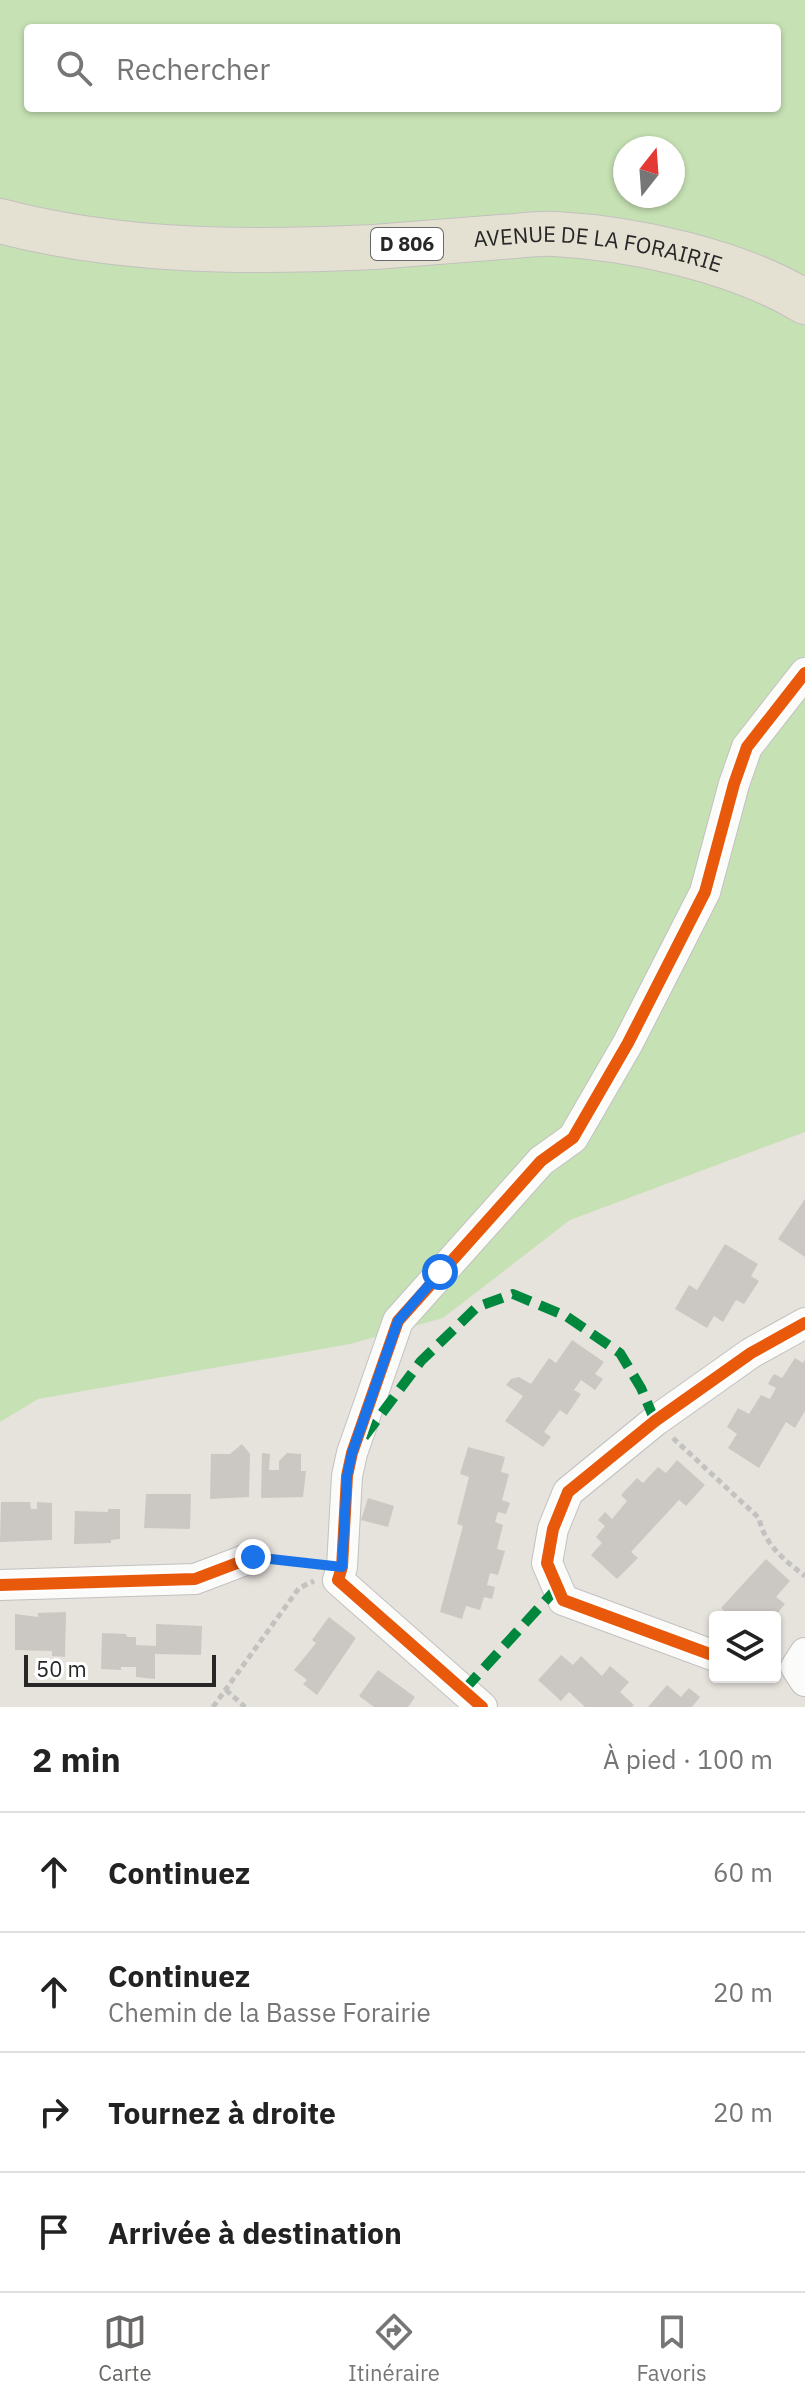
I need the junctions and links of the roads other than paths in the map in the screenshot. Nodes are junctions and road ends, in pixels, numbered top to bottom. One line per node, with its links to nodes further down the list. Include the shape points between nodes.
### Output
1 (0, 221): 2 (main road, AVENUE DE LA FORAIRIE / D 806, via 124,243 211,251 553,234 681,253)
2 (805, 302)
3 (805, 673): 10 (street, via 747,747 705,892 573,1138 541,1161 398,1321 352,1453 338,1580)
4 (805, 1323): 7 (street, via 751,1353 655,1421 568,1492 553,1529 547,1563 563,1600)
5 (253, 1557): 6 (street, via 195,1579)
6 (0, 1585)
7 (709, 1654)
8 (804, 1671): 9 (street)
9 (781, 1680)
10 (482, 1707)

